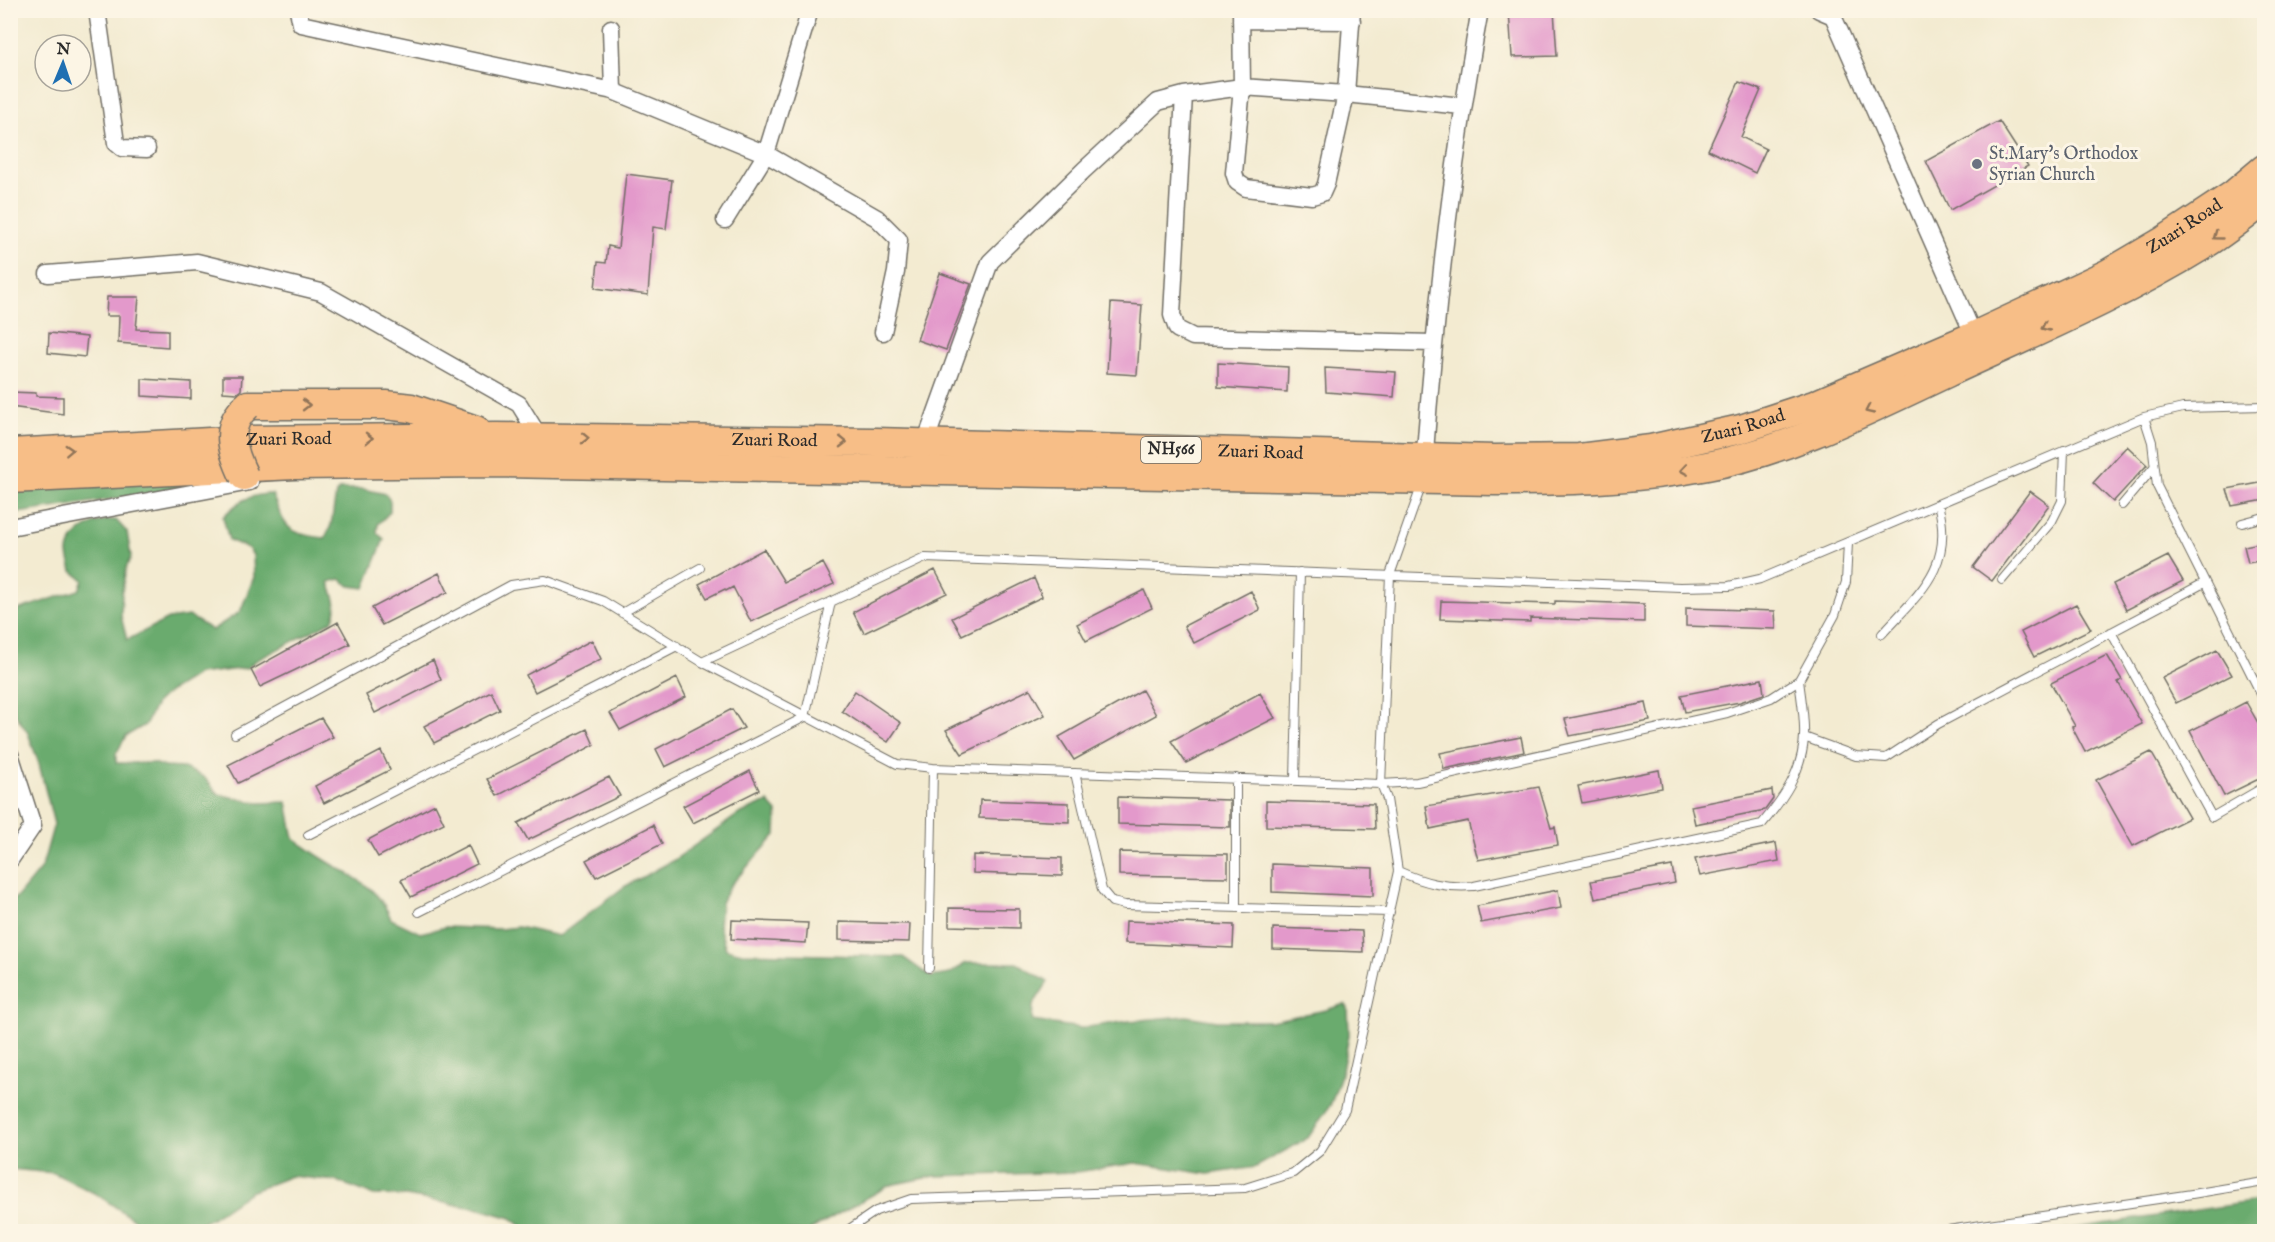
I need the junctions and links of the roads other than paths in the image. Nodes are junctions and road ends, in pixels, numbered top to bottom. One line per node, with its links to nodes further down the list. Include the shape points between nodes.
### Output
1 (97, 10): 14 (street, via 116,143 122,148)
2 (298, 10): 10 (street, via 301,24)
3 (810, 10): 15 (street)
4 (1480, 10): 13 (street)
5 (1819, 10): 21 (street, via 1833,16)
6 (1241, 15): 7 (street); 9 (street)
7 (1352, 16): 11 (street)
8 (611, 28): 10 (street)
9 (1242, 87): 11 (street); 11 (street, via 1234,173 1237,182 1246,188 1312,196 1322,193 1326,184); 12 (street)
10 (613, 91): 15 (street)
11 (1346, 94): 13 (street)
12 (1184, 95): 22 (street, via 1172,315 1177,329 1193,337); 26 (street, via 1158,102 990,262)
13 (1462, 106): 22 (street)
14 (147, 149)
15 (766, 154): 18 (street); 20 (street, via 877,218 899,240)
16 (2265, 169): 21 (highway, Zuari Road / NH566, via 2223,202 2107,274)
17 (2265, 201): 31 (highway, Zuari Road / NH566, one-way to 31, via 2204,245 2129,288 1856,416 1778,447 1709,466 1584,481)
18 (725, 220)
19 (48, 274): 25 (street, via 197,262 321,292 519,404)
20 (883, 332)
21 (1974, 336): 31 (highway, Zuari Road / NH566, via 1814,405 1741,429 1651,449)
22 (1433, 343): 31 (street)
23 (2265, 406): 24 (lane, via 2183,408)
24 (2144, 417): 28 (lane); 30 (lane)
25 (540, 438): 26 (highway, Zuari Road / NH566, one-way to 26); 27 (highway, Zuari Road / NH566)
26 (925, 443): 31 (highway, Zuari Road / NH566)
27 (496, 450): 29 (highway, Zuari Road / NH566, one-way to 27, via 246,440); 31 (highway, Zuari Road / NH566); 32 (highway, Zuari Road / NH566, via 295,465); 33 (highway, via 479,473 466,477); 33 (highway, one-way to 27, bridge, via 232,452 232,431 237,414 248,405 411,408)
28 (2064, 450): 34 (lane); 43 (lane, via 2062,501 2052,521)
29 (10, 453)
30 (2154, 467): 35 (lane); 44 (lane, via 2157,486)
31 (1424, 469): 42 (lane)
32 (10, 479)
33 (247, 479): 38 (street)
34 (1938, 504): 39 (lane); 48 (lane, via 1943,545 1930,580)
35 (2122, 505)
36 (2265, 517): 37 (lane)
37 (2242, 523)
38 (10, 527)
39 (1848, 543): 42 (lane, via 1760,579 1729,586); 51 (lane, via 1846,582 1835,615)
40 (700, 568): 46 (lane)
41 (1300, 572): 42 (lane); 45 (lane, via 925,558); 60 (lane)
42 (1390, 575): 61 (lane)
43 (2002, 580)
44 (2204, 583): 47 (lane); 52 (lane)
45 (831, 602): 50 (lane); 53 (lane)
46 (622, 613): 49 (lane); 54 (lane, via 545,580 511,585)
47 (2111, 632): 55 (lane, via 1938,724 1886,758 1856,756); 62 (lane, via 2212,817)
48 (1882, 634)
49 (677, 646): 50 (lane); 63 (lane)
50 (702, 662): 53 (lane)
51 (1799, 680): 55 (lane); 61 (lane, via 1771,698 1726,713 1417,782)
52 (2265, 700)
53 (805, 717): 57 (lane, via 897,764); 67 (lane)
54 (235, 734)
55 (1804, 737): 65 (lane, via 1796,773 1781,802 1762,824 1474,886 1451,888)
56 (10, 754): 64 (street, via 33,826)
57 (933, 768): 58 (lane); 69 (lane)
58 (1075, 772): 59 (lane); 66 (lane, via 1102,890 1112,902)
59 (1236, 778): 60 (lane); 66 (lane)
60 (1295, 780): 61 (lane)
61 (1381, 784): 65 (lane, via 1387,799)
62 (2265, 788)
63 (308, 835)
64 (10, 860)
65 (1398, 871): 68 (lane)
66 (1236, 907): 68 (lane)
67 (419, 912)
68 (1390, 912): 71 (lane, via 1345,1110 1320,1151 1293,1173 1245,1188 911,1199 876,1211)
69 (929, 968)
70 (2265, 1182): 72 (lane)
71 (845, 1232)
72 (1935, 1232)

